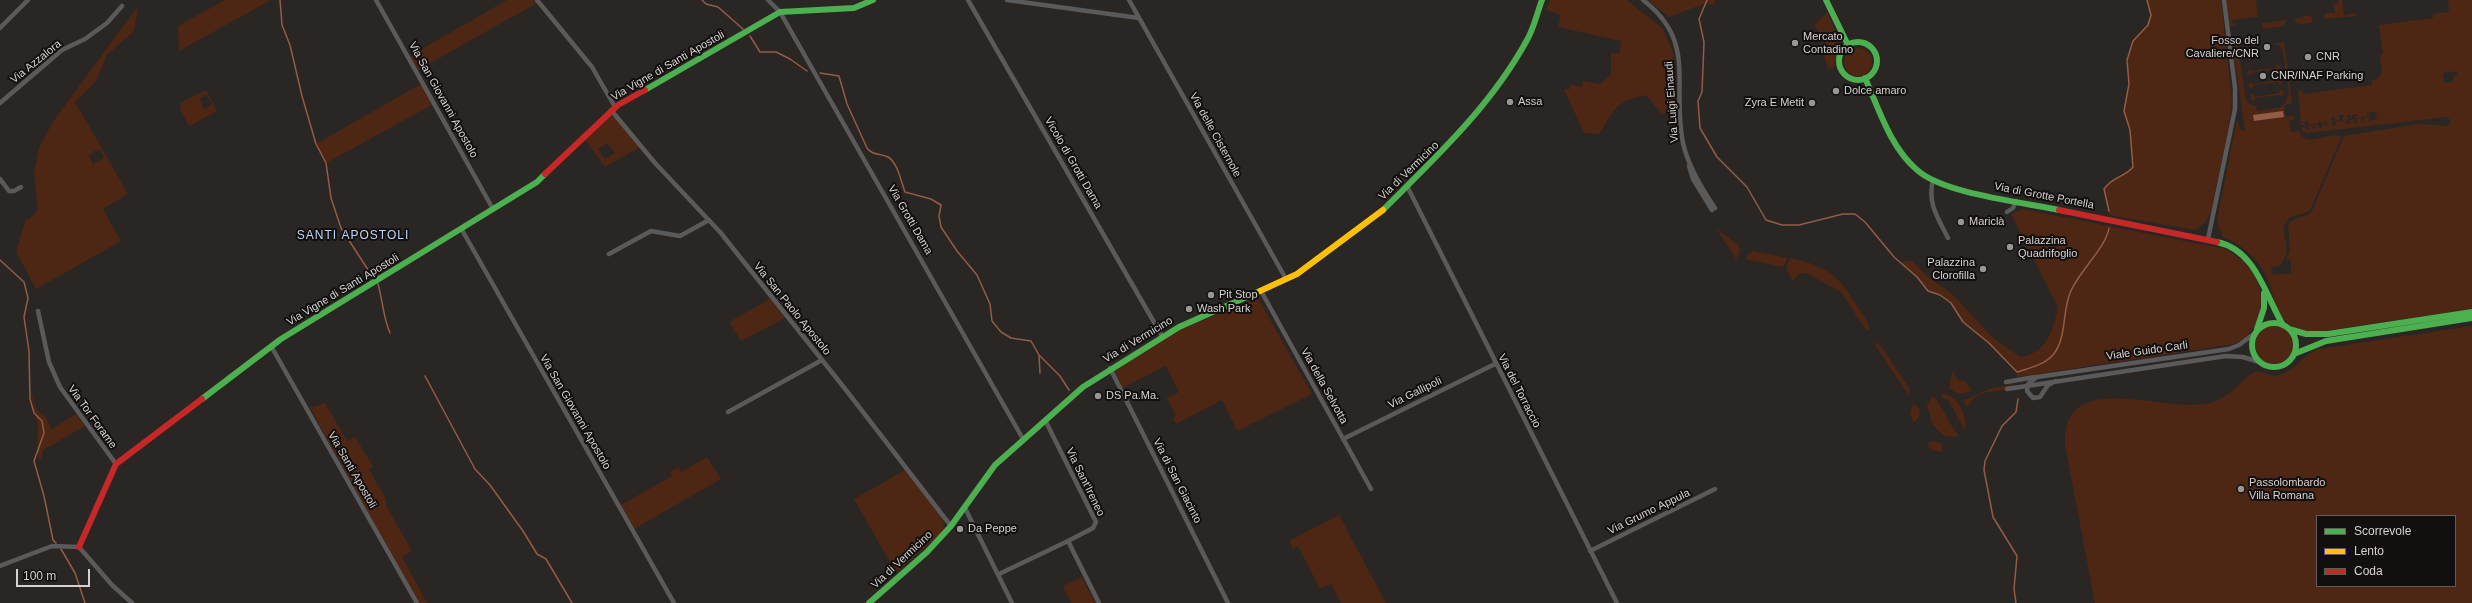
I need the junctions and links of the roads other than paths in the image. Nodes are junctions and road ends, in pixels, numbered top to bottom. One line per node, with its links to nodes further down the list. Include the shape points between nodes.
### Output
1 (28, 0): 16 (street)
2 (376, 0): 27 (street, Via San Giovanni Apostolo)
3 (537, 0): 20 (street, Via San Paolo Apostolo, via 592,67)
4 (768, 0): 14 (street, Via Grotti Dama)
5 (873, 0): 14 (main road, via 852,8)
6 (968, 0): 43 (street, Vicolo di Grotti Dama)
7 (1007, 0): 15 (street)
8 (1129, 0): 15 (street, Via delle Cisternole)
9 (1542, 0): 23 (main road, Via di Vermicino, via 1528,39 1500,83 1458,136)
10 (1643, 0): 26 (street, Via Luigi Einaudi, via 1664,18 1676,39 1682,138 1692,177)
11 (1826, 0): 17 (main road)
12 (2224, 0): 32 (street, via 2235,88 2235,109)
13 (122, 6): 19 (street, Via Azzalora, via 107,22 83,40 62,50)
14 (780, 12): 20 (main road, Via Vigne di Santi Apostoli); 58 (street, Via Grotti Dama)
15 (1139, 18): 35 (street, Via delle Cisternole)
16 (0, 28)
17 (1848, 45): 18 (main road, via 1840,55 1841,69 1851,78); 18 (main road, via 1863,43 1874,52 1876,67)
18 (1865, 78): 22 (main road, Via di Grotte Portella, via 1906,159 1918,171)
19 (0, 103)
20 (613, 109): 27 (main road, Via Vigne di Santi Apostoli, via 541,179); 29 (street, Via San Paolo Apostolo, via 655,163)
21 (0, 179): 24 (street, via 9,191)
22 (1933, 180): 25 (main road, Via di Grotte Portella); 31 (street, via 1930,193 1932,205)
23 (1407, 186): 35 (main road, Via di Vermicino, via 1370,222 1302,271); 48 (street, Via del Torraccio)
24 (21, 187)
25 (2016, 201): 28 (street, via 2013,208); 32 (main road, Via di Grotte Portella)
26 (1714, 209)
27 (494, 210): 30 (main road, Via Vigne di Santi Apostoli)
28 (2007, 212)
29 (710, 220): 33 (street, via 680,236 649,232); 46 (street, Via San Paolo Apostolo)
30 (462, 230): 44 (main road, Via Vigne di Santi Apostoli); 71 (street, Via San Giovanni Apostolo)
31 (1948, 238)
32 (2208, 239): 34 (main road, Via di Grotte Portella, via 2226,244 2242,253)
33 (610, 254)
34 (2261, 278): 40 (main road, Via di Grotte Portella, via 2272,308); 42 (main road, Via di Grotte Portella, via 2264,308)
35 (1286, 279): 36 (main road, Via di Vermicino)
36 (1261, 291): 43 (main road, Via di Vermicino); 57 (street, Via della Selvotta)
37 (38, 310): 59 (street, Via Tor Forame, via 49,362 60,388)
38 (2472, 312): 41 (main road, via 2328,334 2306,334)
39 (2472, 318): 45 (main road, via 2331,340 2309,346)
40 (2283, 325): 41 (main road); 42 (main road, via 2264,325)
41 (2289, 329): 45 (main road, via 2295,341)
42 (2255, 333): 47 (main road, via 2252,351); 50 (street, Viale Guido Carli, via 2239,346 2227,350)
43 (1162, 336): 49 (main road, Via di Vermicino)
44 (271, 346): 59 (main road, Via Vigne di Santi Apostoli); 70 (street, Via Santi Apostoli)
45 (2294, 354): 47 (main road, via 2290,360 2278,367)
46 (822, 360): 55 (street); 63 (street, Via San Paolo Apostolo)
47 (2259, 362): 51 (street, Viale Guido Carli, via 2243,357 2226,356)
48 (1495, 364): 57 (street, Via Gallipoli); 66 (street, Via del Torraccio)
49 (1110, 368): 56 (main road, Via di Vermicino, via 1078,390); 75 (street, Via di San Giacinto)
50 (2037, 377): 52 (street, Viale Guido Carli); 53 (street, Viale Guido Carli)
51 (2056, 381): 53 (street, Viale Guido Carli); 53 (street, via 2048,385 2042,396 2037,398 2028,394)
52 (2006, 382)
53 (2027, 385): 54 (street, Viale Guido Carli)
54 (2007, 389)
55 (728, 412)
56 (1044, 420): 58 (main road, Via di Vermicino); 64 (street, Via Sant'Ireneo, via 1096,522 1093,528)
57 (1343, 438): 60 (street, Via della Selvotta)
58 (1023, 439): 62 (main road, Via di Vermicino, via 993,467)
59 (116, 464): 65 (main road, Via Vigne di Santi Apostoli)
60 (1371, 489)
61 (1715, 489): 66 (street, Via Grumo Appula)
62 (965, 508): 63 (main road, Via di Vermicino); 68 (street)
63 (951, 526): 72 (main road, Via di Vermicino, via 927,552)
64 (1068, 541): 68 (street); 74 (street)
65 (79, 547): 67 (street, via 52,546); 69 (street, via 112,585)
66 (1590, 551): 76 (street, Via del Torraccio)
67 (0, 566)
68 (999, 574): 73 (street)
69 (132, 603)
70 (417, 603)
71 (674, 603)
72 (869, 603)
73 (1012, 603)
74 (1099, 603)
75 (1228, 603)
76 (1617, 603)

